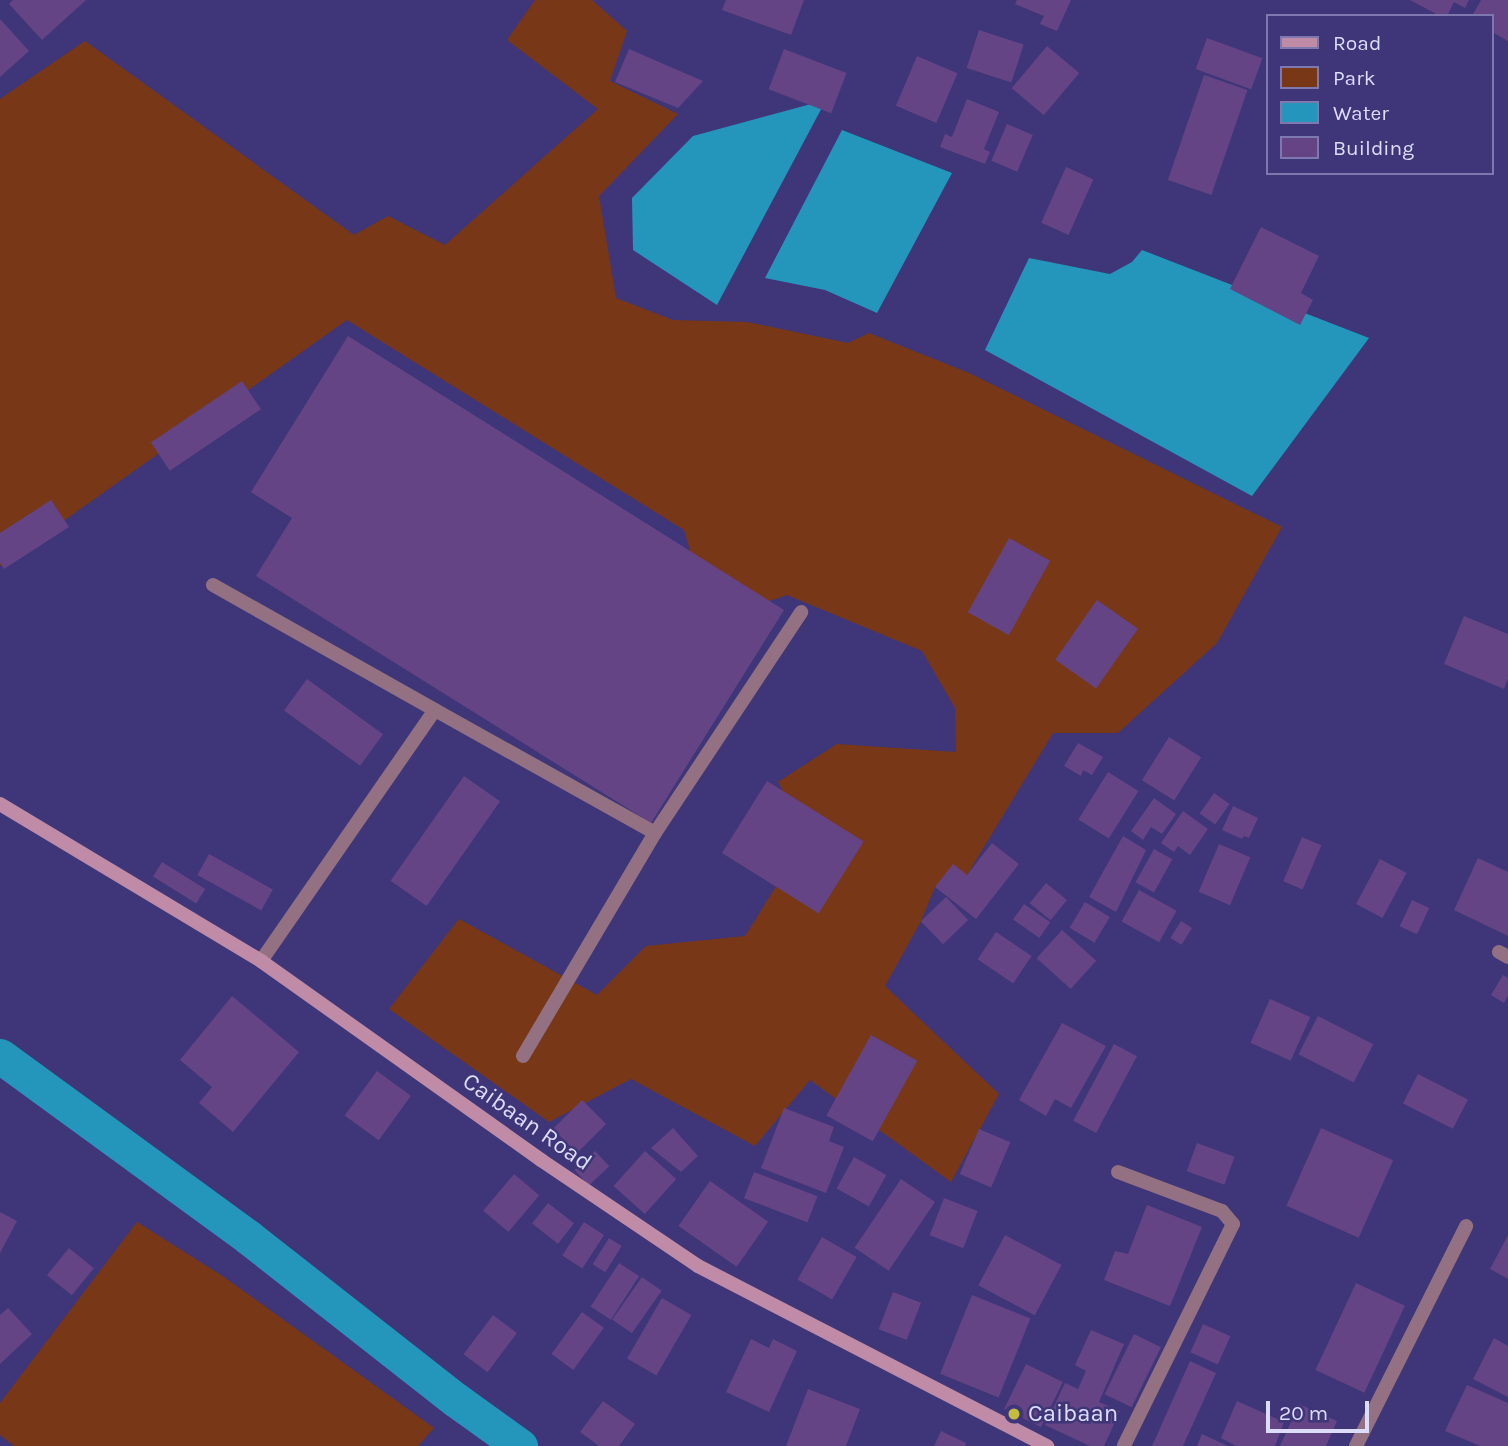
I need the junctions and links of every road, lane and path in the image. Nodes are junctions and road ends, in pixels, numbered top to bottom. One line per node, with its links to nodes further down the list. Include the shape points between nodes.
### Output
1 (213, 585): 3 (street)
2 (801, 612): 5 (street)
3 (435, 710): 5 (street); 6 (street)
4 (0, 804): 6 (street, Caibaan Road)
5 (655, 833): 7 (street)
6 (261, 961): 10 (street, Caibaan Road, via 698,1266)
7 (523, 1056)
8 (1118, 1172): 11 (street, via 1222,1211 1233,1224)
9 (1466, 1226): 12 (street)
10 (1047, 1446)
11 (1124, 1446)
12 (1356, 1446)

